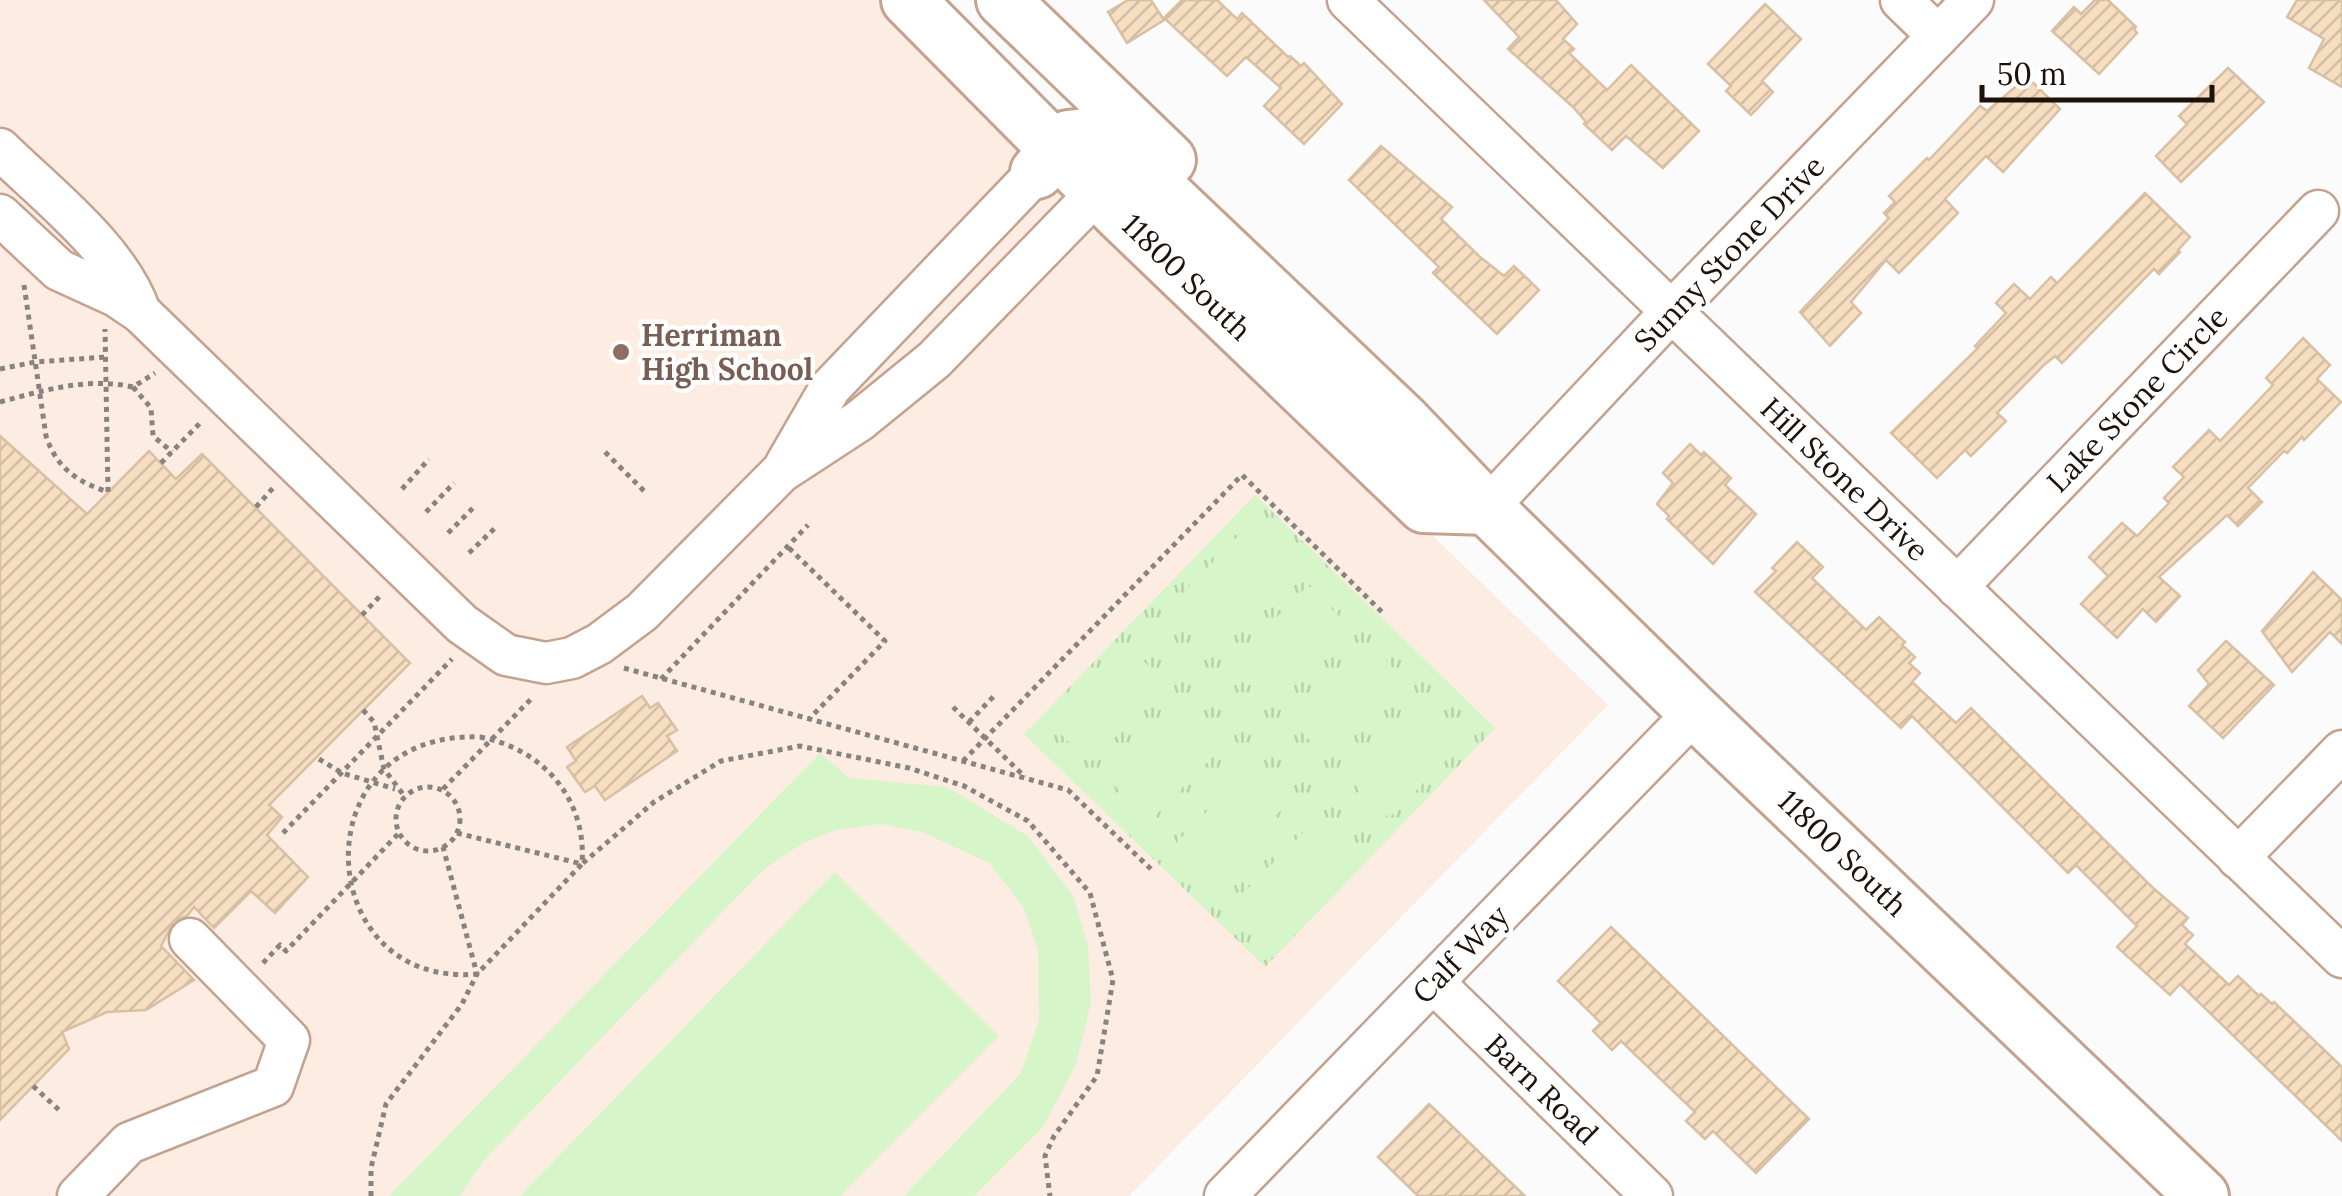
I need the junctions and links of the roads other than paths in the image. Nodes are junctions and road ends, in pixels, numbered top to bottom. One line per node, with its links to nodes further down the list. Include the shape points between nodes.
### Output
1 (1002, 0): 15 (main road, 11800 South, via 1459,440)
2 (1348, 0): 12 (street, Hill Stone Drive)
3 (1901, 0): 6 (street)
4 (1973, 0): 6 (street, Sunny Stone Drive)
5 (910, 1): 8 (main road, 11800 South)
6 (1938, 36): 12 (street, Sunny Stone Drive)
7 (0, 149): 13 (street, via 115,264 134,294)
8 (1047, 160): 10 (main road, 11800 South); 14 (street, via 830,388); 15 (main road, via 1068,137 1086,135 1124,155 1404,420)
9 (2318, 211): 16 (street, Lake Stone Circle)
10 (1100, 213): 14 (street, via 934,360); 15 (main road, 11800 South, via 1424,506)
11 (0, 215): 13 (street, via 59,270 116,296)
12 (1671, 312): 15 (street, Sunny Stone Drive); 16 (street, Hill Stone Drive)
13 (122, 314): 14 (street, via 462,624 506,655 546,663 599,644 642,612)
14 (781, 472)
15 (1487, 508): 17 (main road, 11800 South)
16 (1957, 587): 19 (street, Hill Stone Drive)
17 (1695, 712): 22 (street, Calf Way); 26 (main road, 11800 South)
18 (2342, 751): 19 (street)
19 (2238, 858): 21 (street, Hill Stone Drive)
20 (190, 939): 23 (street, via 288,1040 273,1086 129,1143)
21 (2342, 957)
22 (1432, 982): 24 (street, Calf Way); 25 (street, Barn Road)
23 (78, 1196)
24 (1226, 1196)
25 (1652, 1196)
26 (2202, 1196)

